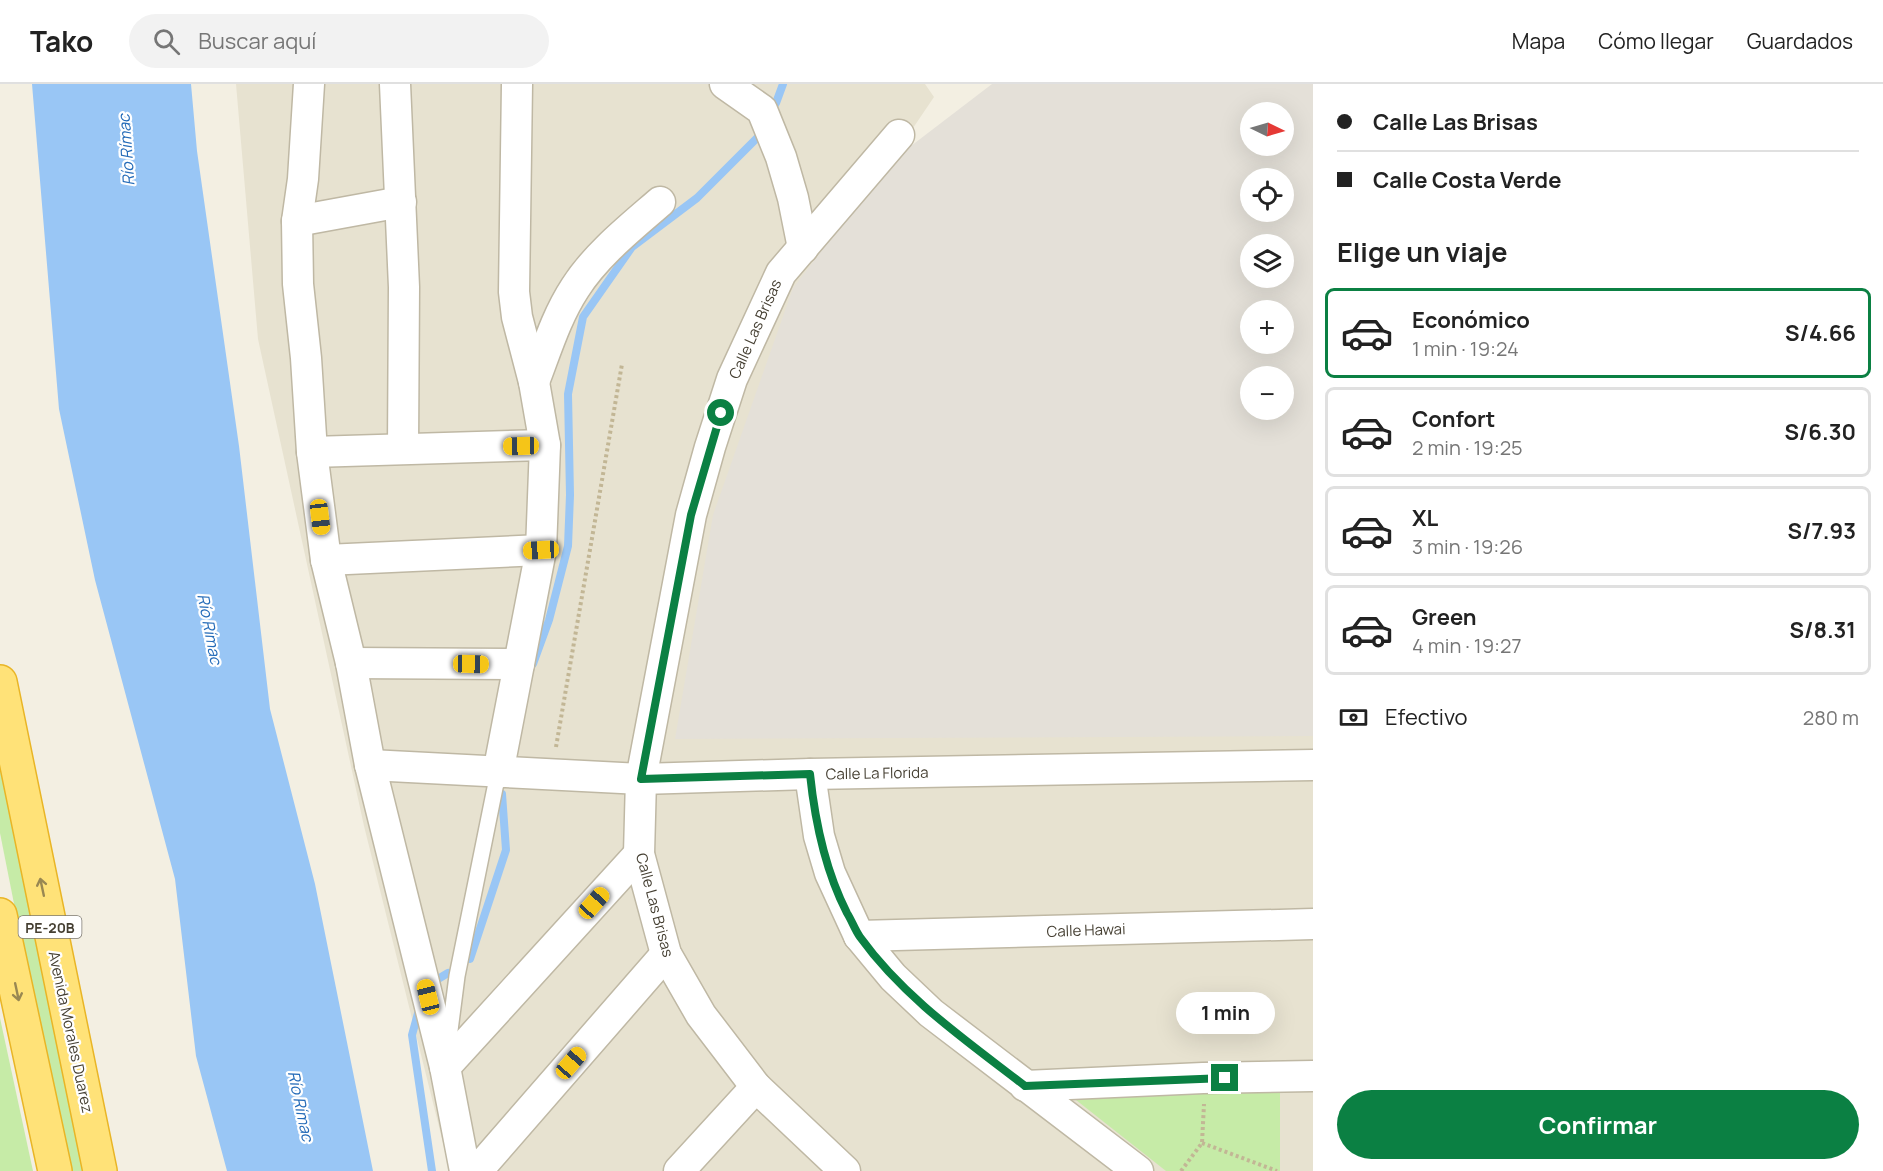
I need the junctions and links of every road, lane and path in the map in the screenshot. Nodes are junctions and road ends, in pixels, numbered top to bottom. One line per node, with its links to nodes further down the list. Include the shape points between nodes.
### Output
1 (309, 84): 8 (street)
2 (395, 84): 6 (street)
3 (517, 84): 11 (street, via 514,292)
4 (725, 84): 9 (street, via 762,110 781,157)
5 (899, 135): 9 (street, Calle Las Brisas)
6 (401, 202): 8 (street); 13 (street)
7 (660, 202): 11 (street, via 574,288)
8 (297, 221): 14 (street, via 298,284)
9 (803, 248): 25 (street, Calle Las Brisas, via 781,273 732,378 710,447 691,515)
10 (622, 364): 24 (path)
11 (534, 382): 12 (street)
12 (545, 445): 13 (street); 15 (street)
13 (403, 448): 14 (street)
14 (312, 452): 16 (street)
15 (541, 550): 16 (street); 18 (street)
16 (326, 560): 17 (street)
17 (351, 663): 18 (street); 20 (street)
18 (519, 664): 22 (street)
19 (0, 682): 38 (highway, Avenida Morales Duarez / PE-20B, one-way to 19)
20 (370, 765): 22 (street, Calle La Florida); 31 (street)
21 (1313, 765): 23 (street, Calle La Florida)
22 (498, 773): 24 (street, Calle La Florida); 31 (lane, via 457,976)
23 (810, 774): 25 (street, Calle La Florida); 29 (street, via 819,836 830,873)
24 (551, 776): 25 (street, Calle La Florida)
25 (641, 779): 26 (street, Calle Las Brisas)
26 (639, 854): 30 (street, Calle Las Brisas); 31 (street)
27 (0, 915): 37 (highway, PE-20B, one-way to 37)
28 (1313, 924): 29 (street, Calle Hawai)
29 (859, 936): 34 (street, via 893,977 931,1013)
30 (666, 954): 35 (street, Calle Las Brisas, via 701,1015); 40 (street)
31 (445, 1067): 39 (street)
32 (1313, 1076): 33 (street)
33 (1203, 1078): 34 (street); 36 (path)
34 (1025, 1086): 43 (street)
35 (756, 1087): 41 (street); 42 (street, Calle Las Brisas)
36 (1203, 1143): 44 (path); 45 (path)
37 (55, 1171)
38 (100, 1171)
39 (465, 1171)
40 (477, 1171)
41 (679, 1171)
42 (845, 1171)
43 (1138, 1171)
44 (1181, 1171)
45 (1277, 1171)

